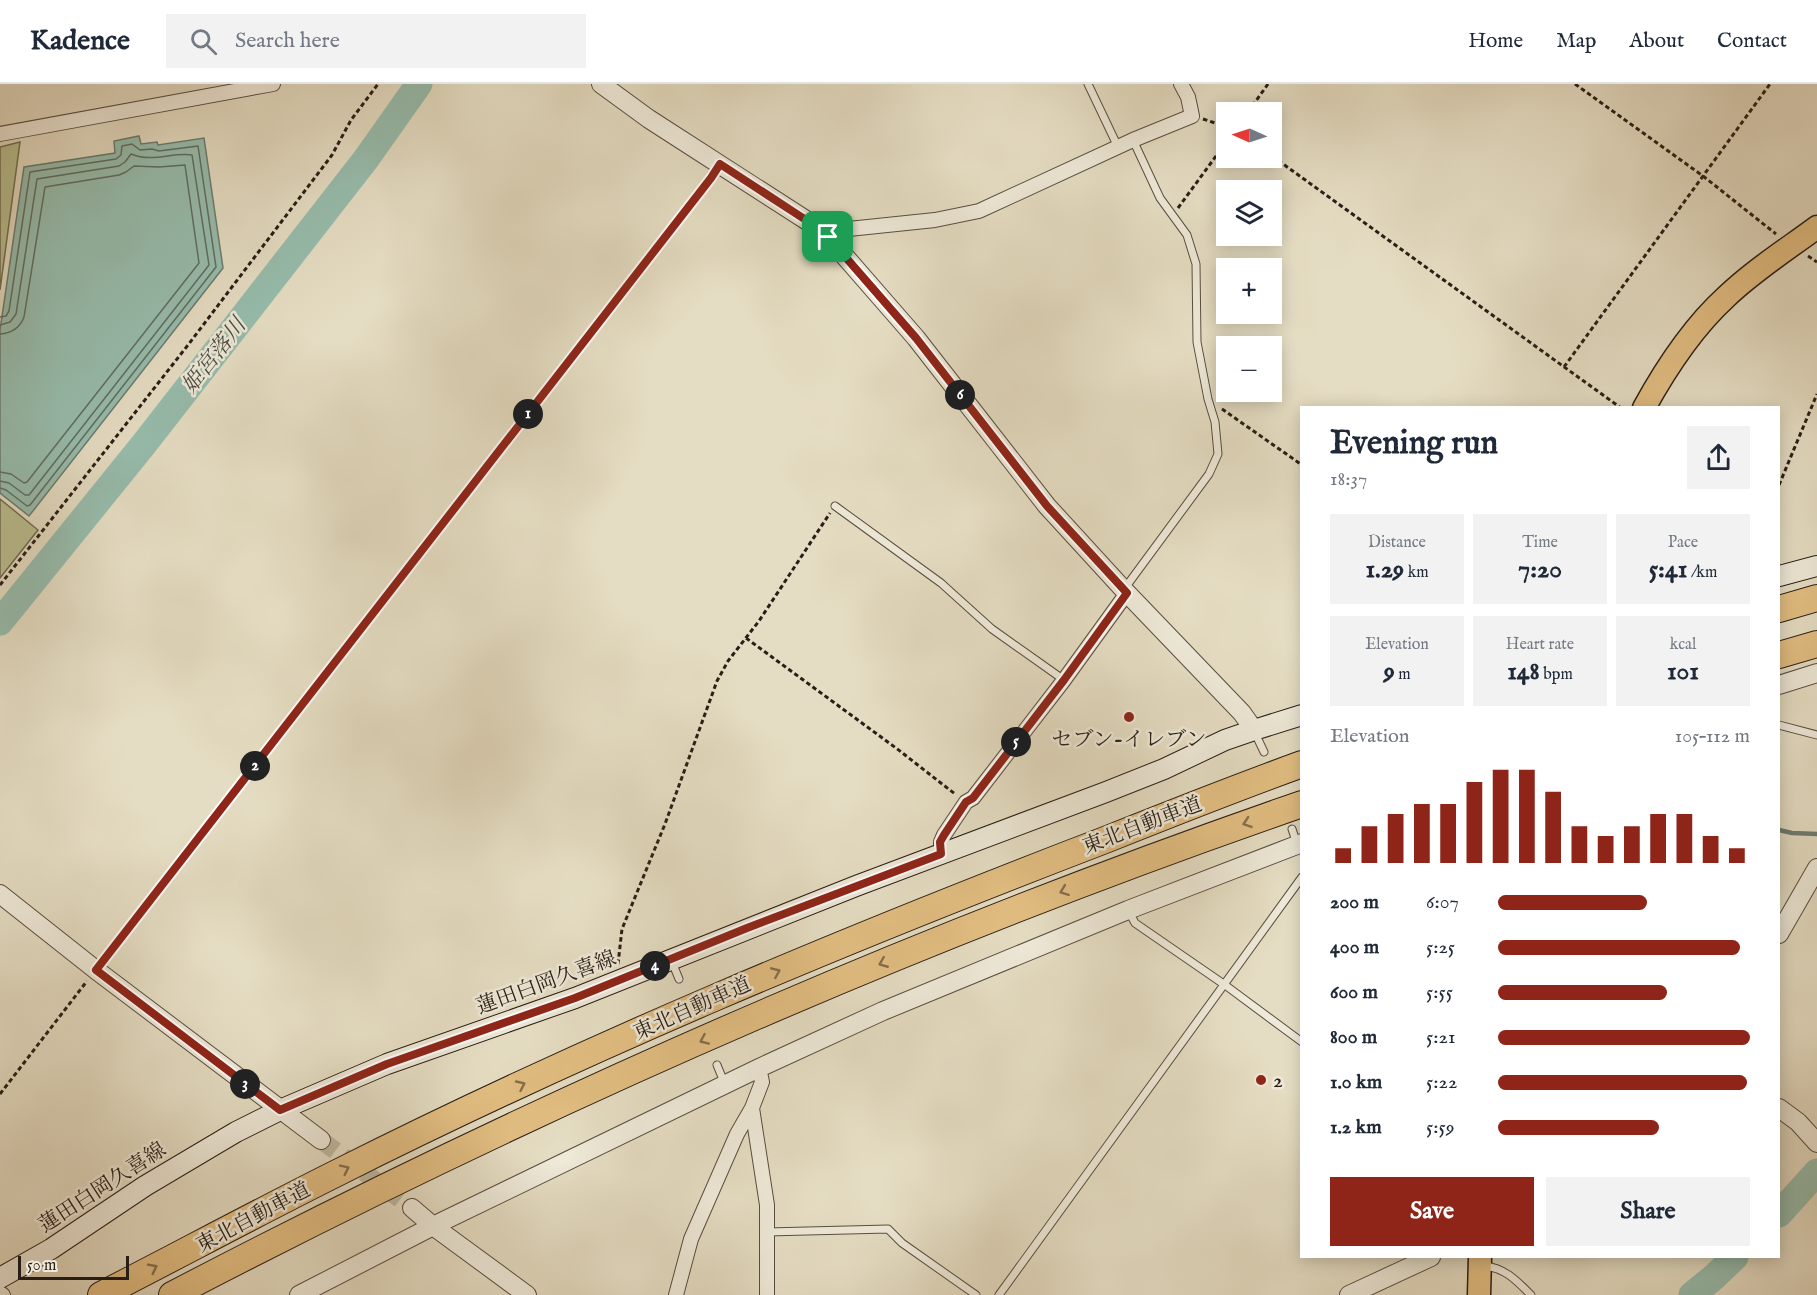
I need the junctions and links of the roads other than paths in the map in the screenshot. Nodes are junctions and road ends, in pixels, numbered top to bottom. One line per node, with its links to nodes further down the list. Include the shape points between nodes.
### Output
1 (273, 84): 5 (street)
2 (602, 84): 9 (street)
3 (1088, 84): 7 (lane)
4 (1181, 84): 6 (street, via 1192,116)
5 (0, 134)
6 (1133, 140): 7 (street); 14 (lane, via 1160,198 1187,235 1196,264 1197,342 1218,454 1209,474)
7 (1118, 147): 9 (street, via 979,211 935,220 839,230)
8 (1817, 228): 10 (main road, via 1724,298 1687,340)
9 (828, 237): 14 (street, via 916,338 1047,506)
10 (1646, 406)
11 (835, 506): 20 (lane, via 942,583 992,629)
12 (1817, 566): 13 (main road)
13 (1780, 576)
14 (1125, 592): 20 (street); 24 (street)
15 (1817, 598): 16 (highway)
16 (1780, 609)
17 (1817, 644): 18 (highway)
18 (1780, 655)
19 (1817, 673): 21 (street)
20 (1064, 680): 30 (street, via 966,802 940,842)
21 (1780, 684)
22 (1300, 716): 24 (main road, 蓮田白岡久喜線)
23 (1780, 725): 25 (lane)
24 (1254, 729): 26 (lane); 30 (main road, 蓮田白岡久喜線, via 1164,769)
25 (1817, 735)
26 (1264, 752)
27 (1300, 765): 54 (highway, 東北自動車道, one-way to 27, via 336,1173 630,1036 937,904)
28 (1300, 805): 55 (highway, 東北自動車道, one-way to 55, via 1015,909 732,1027 402,1179)
29 (1297, 839): 34 (street)
30 (941, 854): 36 (main road, 蓮田白岡久喜線)
31 (1817, 867): 35 (street)
32 (1300, 880): 38 (lane)
33 (0, 894): 45 (street)
34 (1128, 910): 38 (lane, via 1135,923); 41 (street, via 883,1011)
35 (1780, 932)
36 (671, 959): 37 (lane); 45 (main road, 蓮田白岡久喜線, via 531,1014 387,1064)
37 (679, 979)
38 (1225, 985): 39 (lane); 61 (lane)
39 (1300, 1041)
40 (717, 1065): 42 (lane)
41 (759, 1068): 42 (street); 43 (street, via 762,1082)
42 (725, 1085): 49 (street)
43 (752, 1108): 50 (street, via 767,1205); 58 (street, via 691,1239)
44 (1780, 1108): 46 (street)
45 (280, 1110): 47 (street); 53 (main road, 蓮田白岡久喜線, via 192,1157)
46 (1813, 1138)
47 (321, 1140)
48 (412, 1209): 49 (street)
49 (433, 1227): 56 (street); 57 (street)
50 (767, 1232): 59 (street); 60 (lane, via 888,1229)
51 (1429, 1258): 62 (street)
52 (1480, 1261): 63 (main road); 64 (lane, via 1504,1271)
53 (0, 1278)
54 (101, 1295)
55 (172, 1295)
56 (299, 1295)
57 (527, 1295)
58 (676, 1295)
59 (767, 1295)
60 (976, 1295)
61 (999, 1295)
62 (1348, 1295)
63 (1479, 1295)
64 (1531, 1295)

